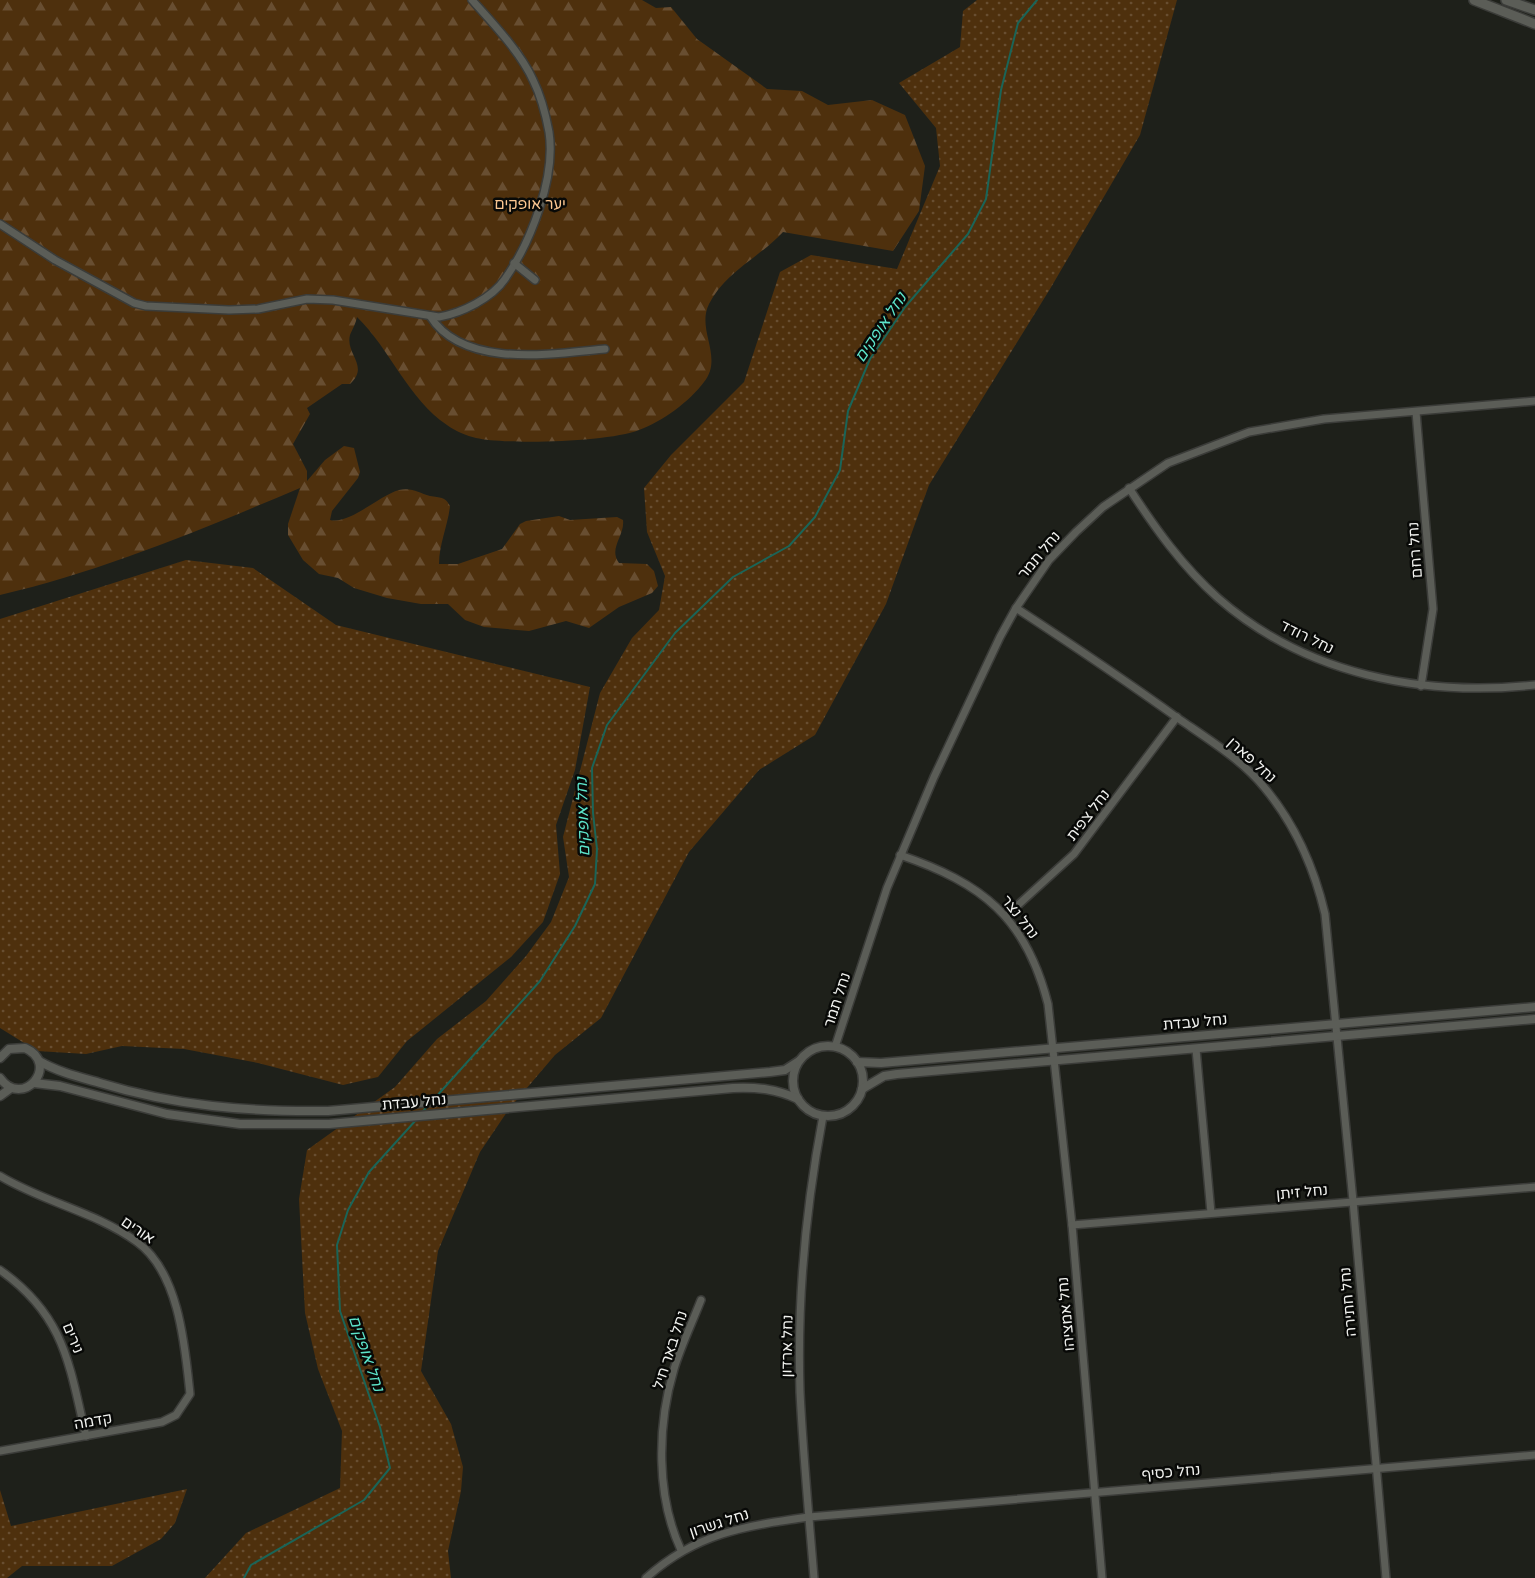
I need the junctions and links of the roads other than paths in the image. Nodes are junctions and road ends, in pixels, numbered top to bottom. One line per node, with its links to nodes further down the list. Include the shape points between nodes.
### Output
1 (472, 0): 7 (street, via 533,80 549,133 547,180 541,204)
2 (1474, 0): 5 (main road)
3 (1506, 0): 4 (main road)
4 (1535, 10)
5 (1535, 24)
6 (0, 224): 9 (street, via 55,260 146,306 239,310 307,299)
7 (514, 263): 8 (street); 9 (street, via 505,280 466,308 453,315)
8 (535, 280)
9 (430, 316): 10 (street, via 438,329 462,343 508,356)
10 (604, 349)
11 (1535, 401): 12 (street, נחל תמר)
12 (1416, 412): 13 (street, נחל תמר, via 1324,419 1250,432 1168,463); 16 (street, נחל רחם, via 1433,609)
13 (1129, 488): 14 (street, נחל תמר, via 1103,507 1050,560); 16 (street, נחל רודד, via 1153,525 1193,573 1247,620 1323,661 1383,680)
14 (1016, 608): 17 (street, נחל פארן); 18 (street, נחל תמר)
15 (1535, 685): 16 (street, נחל רודד, via 1478,689)
16 (1421, 686)
17 (1177, 717): 19 (street, נחל צפית, via 1074,854); 22 (street, נחל פארן, via 1263,786 1285,814 1303,847 1324,914)
18 (900, 855): 19 (street, נחל נצר, via 940,868 963,881); 26 (street, נחל תמר)
19 (1006, 916): 27 (street, נחל נצר, via 1040,973)
20 (1535, 1007): 22 (street, נחל עבדת)
21 (1535, 1019): 23 (street, נחל עבדת)
22 (1335, 1024): 23 (street, נחל חתירה); 27 (street, נחל עבדת)
23 (1336, 1037): 28 (street, נחל עבדת); 43 (street, נחל חתירה)
24 (0, 1044): 25 (street, נחל עבדת)
25 (13, 1047): 29 (street); 30 (street, נחל עבדת, via 28,1049)
26 (835, 1047): 31 (street, via 815,1049); 33 (street)
27 (1053, 1048): 32 (street, נחל אמציהו); 33 (street, נחל עבדת)
28 (1196, 1049): 32 (street, נחל עבדת); 44 (street)
29 (0, 1058)
30 (39, 1061): 31 (street, נחל עבדת, via 67,1073 169,1101 241,1110 291,1111 328,1111 770,1072 785,1070); 35 (street, via 39,1075)
31 (799, 1061): 39 (street, via 793,1080)
32 (1054, 1061): 37 (street, נחל עבדת, via 897,1074 884,1076); 45 (street, נחל אמציהו)
33 (857, 1062): 37 (street)
34 (0, 1078): 36 (street)
35 (34, 1083): 36 (street, נחל עבדת); 39 (street, נחל עבדת, via 167,1114 240,1124 300,1124 758,1087 780,1090)
36 (11, 1088): 38 (street)
37 (862, 1089): 40 (street, via 852,1107)
38 (0, 1096)
39 (798, 1099): 40 (street, via 804,1107)
40 (823, 1116): 54 (street, נחל ארדון, via 812,1177 802,1285 800,1390)
41 (0, 1176): 48 (street, אורים, via 107,1226 137,1242 153,1257 174,1296 190,1394)
42 (1535, 1187): 43 (street, נחל זיתן)
43 (1353, 1201): 44 (street, נחל זיתן); 52 (street, נחל חתירה)
44 (1211, 1213): 45 (street, נחל זיתן)
45 (1071, 1225): 53 (street, נחל אמציהו)
46 (0, 1270): 49 (street, נירים, via 29,1293 57,1331 65,1348)
47 (701, 1300): 55 (street, נחל באר חיל, via 675,1368 663,1434 668,1510)
48 (185, 1405): 49 (street, קדמה, via 162,1422)
49 (86, 1436): 50 (street, קדמה)
50 (0, 1451)
51 (1535, 1455): 52 (street, נחל כסיף)
52 (1376, 1467): 53 (street, נחל כסיף); 59 (street, נחל חתירה)
53 (1094, 1492): 54 (street, נחל כסיף); 58 (street, נחל אמציהו)
54 (809, 1517): 55 (street, נחל גשרון, via 732,1530); 57 (street, נחל ארדון)
55 (681, 1550): 56 (street, נחל גשרון)
56 (646, 1578)
57 (814, 1578)
58 (1102, 1578)
59 (1386, 1578)

